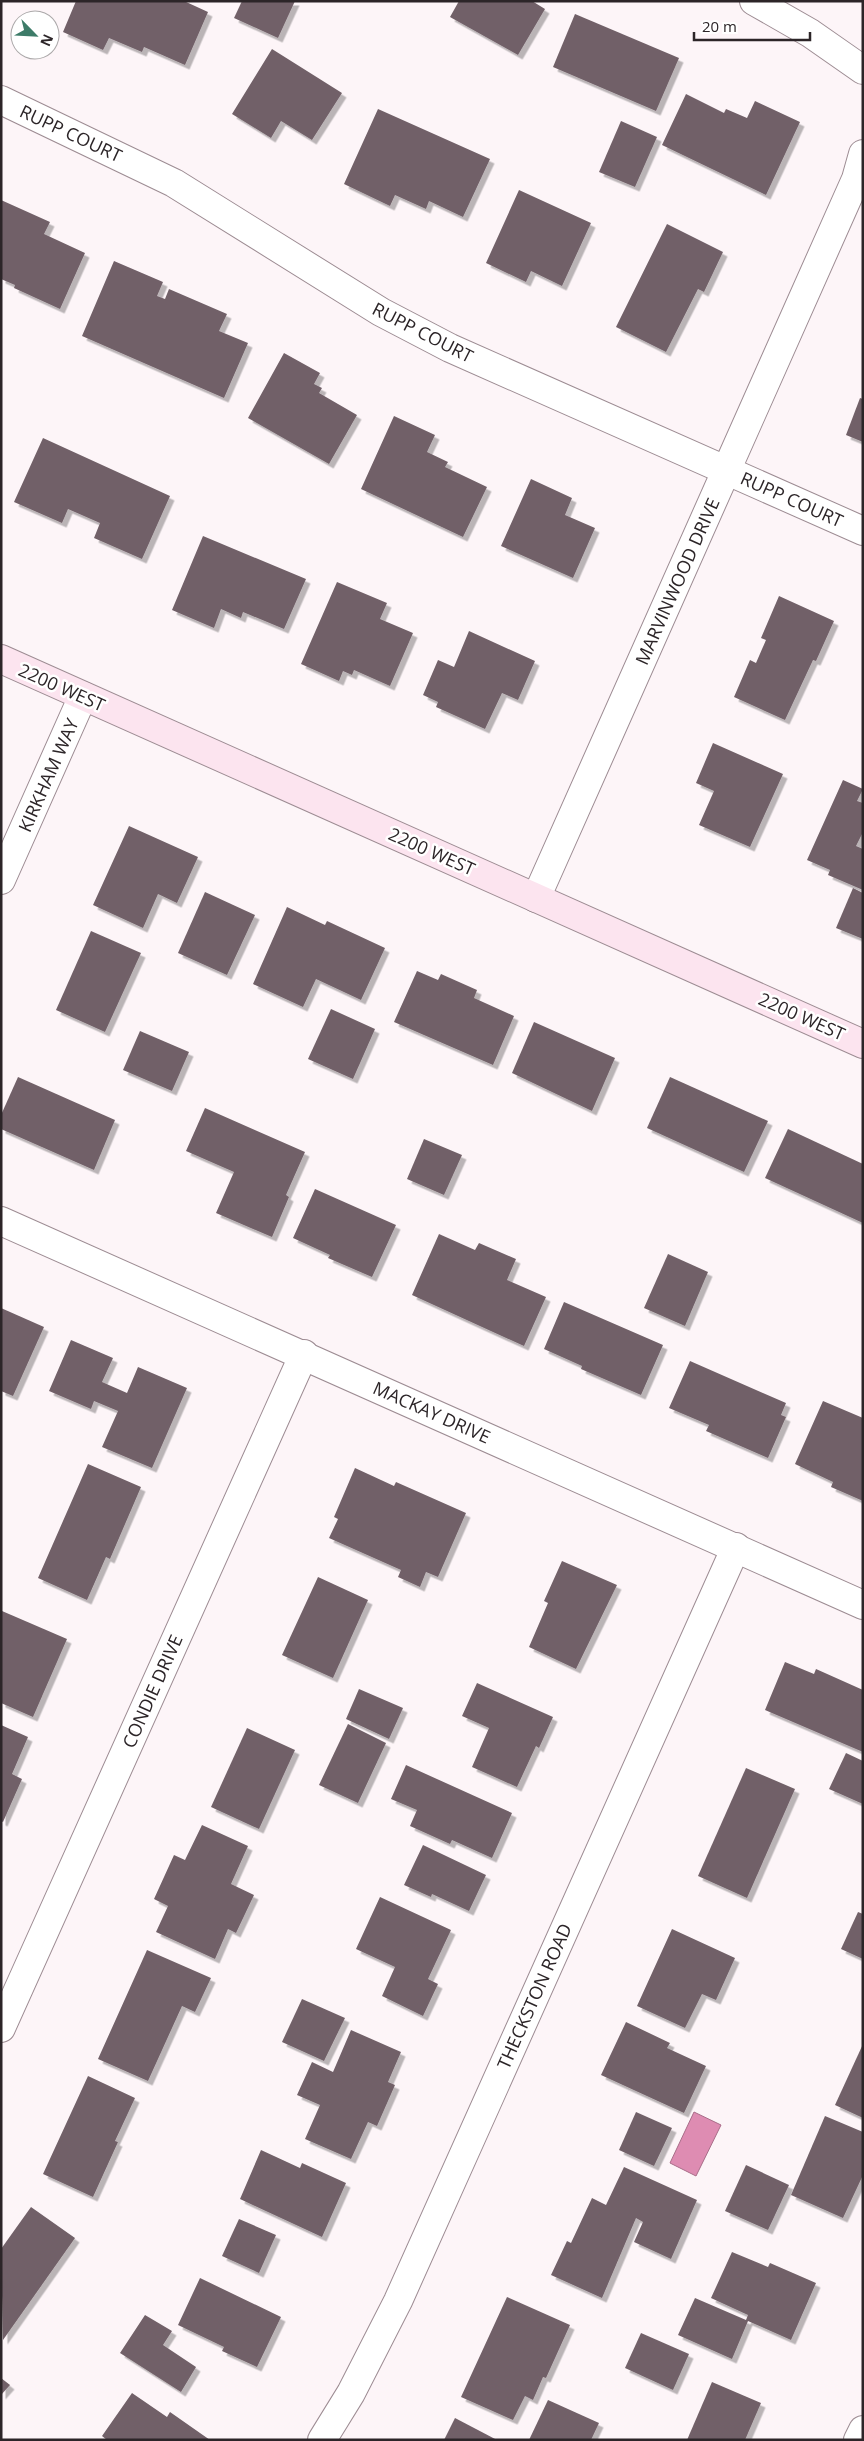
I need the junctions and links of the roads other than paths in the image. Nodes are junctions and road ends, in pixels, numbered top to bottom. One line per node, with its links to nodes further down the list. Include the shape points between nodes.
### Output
1 (754, 1): 2 (street, via 810,33)
2 (863, 70)
3 (1, 100): 5 (street, RUPP COURT, via 174,183 381,312 450,348)
4 (863, 154): 5 (street, MARVINWOOD DRIVE, via 856,179)
5 (726, 471): 6 (street, RUPP COURT); 10 (street, MARVINWOOD DRIVE)
6 (863, 531)
7 (1, 659): 8 (street, 2200 WEST)
8 (84, 696): 9 (street, KIRKHAM WAY); 10 (street, 2200 WEST)
9 (1, 880)
10 (536, 898): 11 (street, 2200 WEST)
11 (863, 1044)
12 (1, 1221): 13 (street, MACKAY DRIVE)
13 (304, 1354): 14 (street, MACKAY DRIVE); 16 (street, CONDIE DRIVE)
14 (736, 1547): 15 (street, MACKAY DRIVE); 18 (street, THECKSTON ROAD, via 398,2301 351,2393)
15 (863, 1605)
16 (1, 2028)
17 (863, 2430): 19 (street)
18 (322, 2440)
19 (858, 2440)

